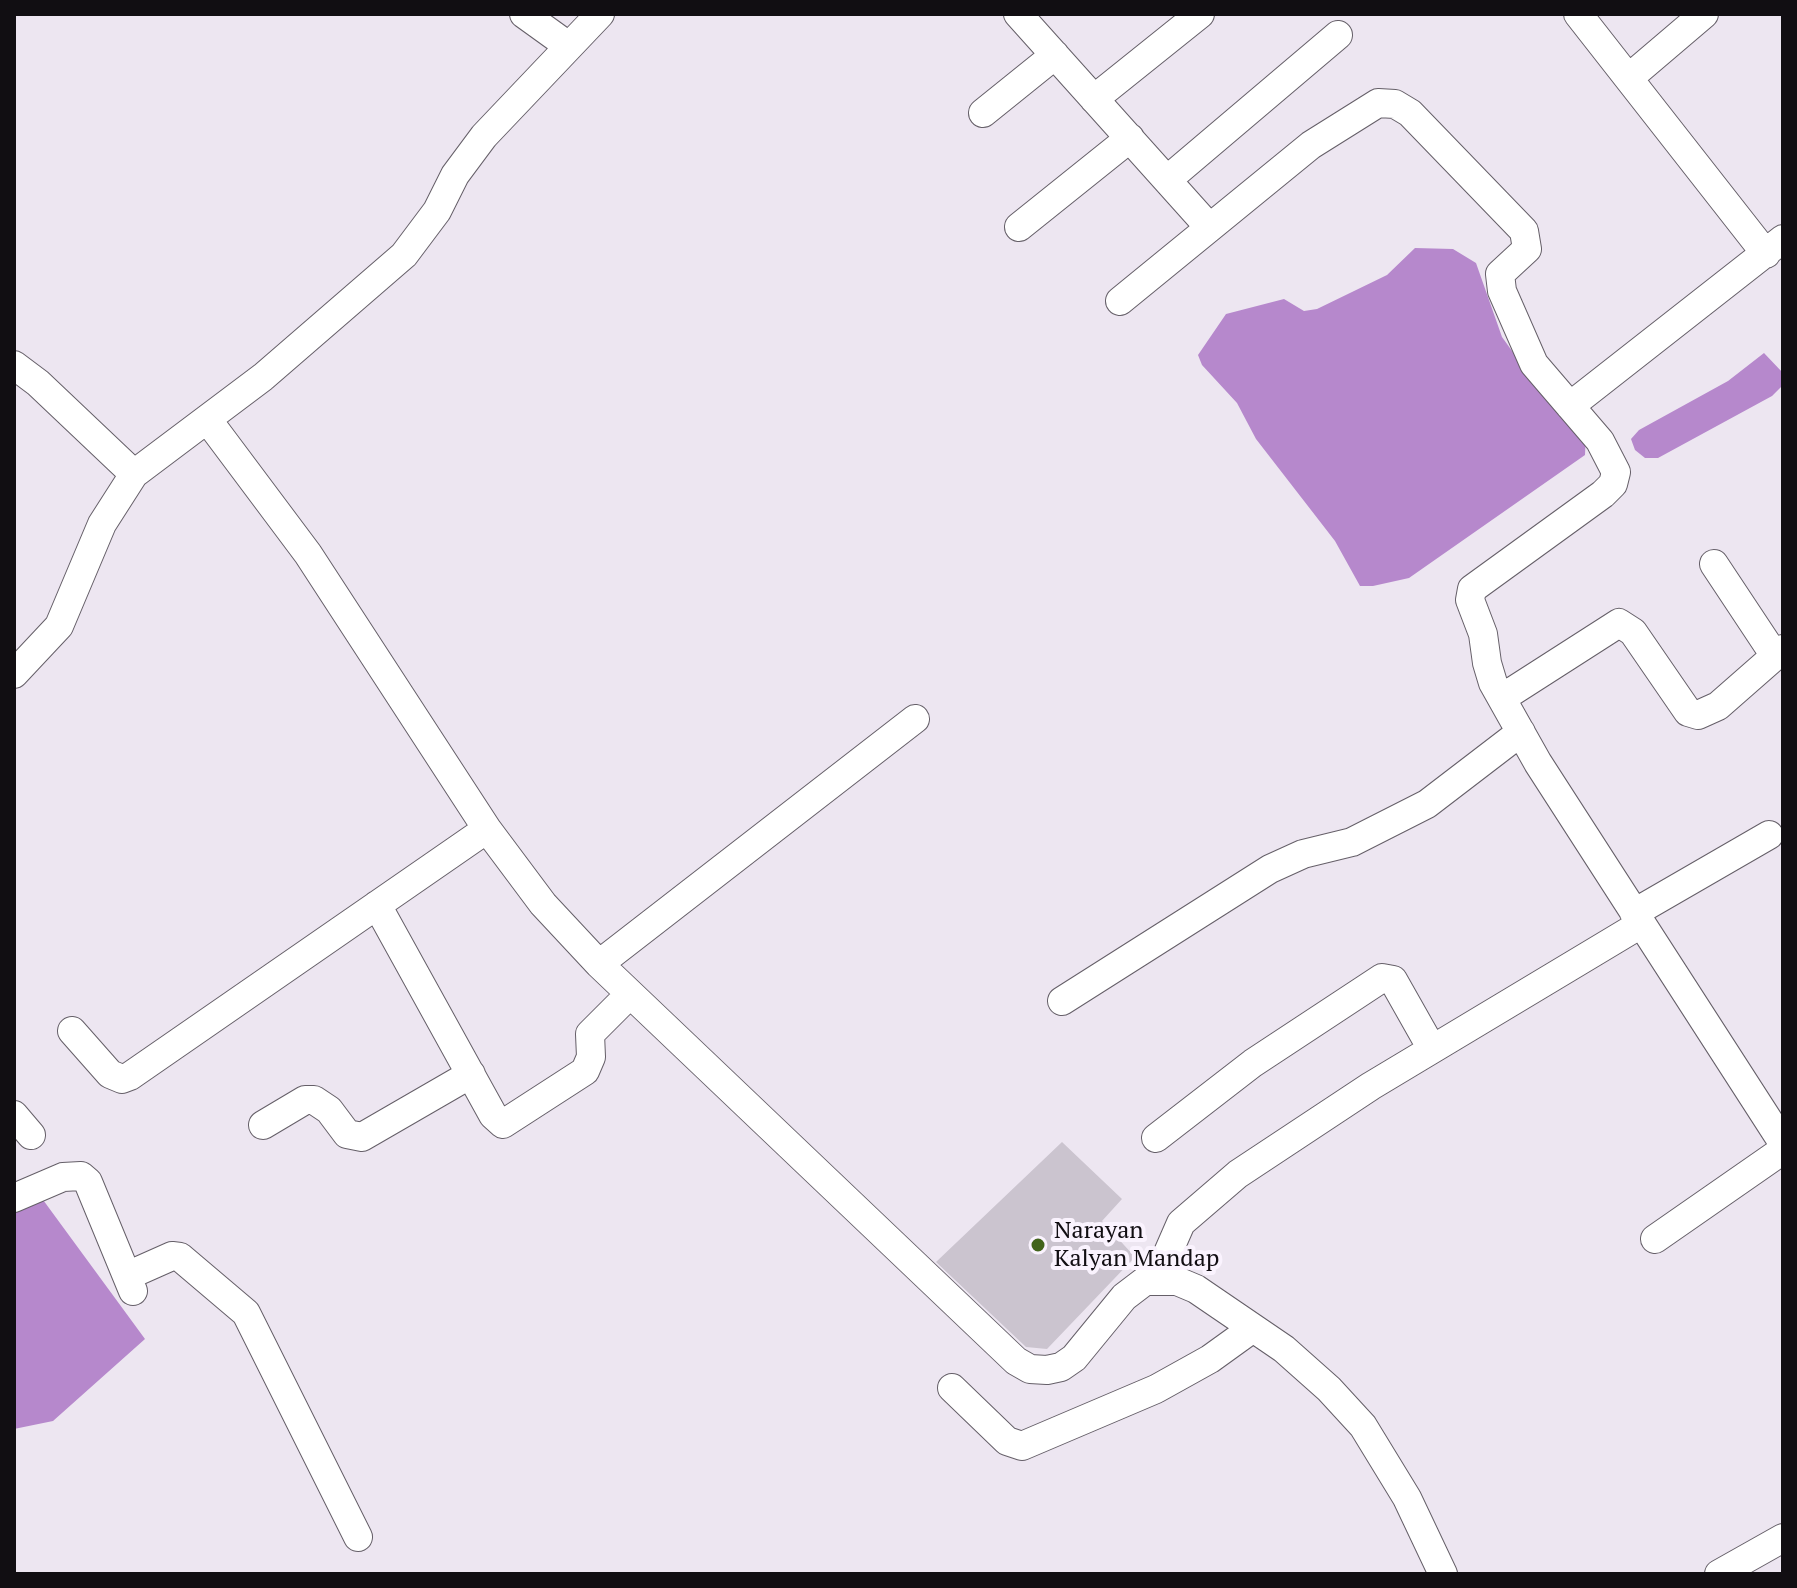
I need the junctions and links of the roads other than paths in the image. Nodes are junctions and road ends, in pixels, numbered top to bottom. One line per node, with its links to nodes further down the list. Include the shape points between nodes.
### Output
1 (524, 14): 8 (street)
2 (600, 14): 8 (street)
3 (1200, 14): 11 (street)
4 (1578, 14): 10 (street)
5 (1704, 14): 10 (street)
6 (1021, 15): 9 (street)
7 (1338, 35): 14 (street)
8 (567, 45): 21 (street, via 484,136 404,255)
9 (1055, 55): 11 (street); 12 (street)
10 (1630, 77): 17 (street)
11 (1094, 99): 13 (street)
12 (983, 113)
13 (1130, 138): 14 (street); 15 (street)
14 (1167, 180): 16 (street)
15 (1019, 227)
16 (1209, 227): 18 (street); 20 (street, via 1363,110 1378,103 1395,104 1410,113 1524,231 1527,249 1499,281 1534,364)
17 (1774, 246): 20 (street)
18 (1120, 301)
19 (14, 365): 22 (street)
20 (1570, 406): 26 (street, via 1600,441 1616,472 1603,494 1472,589 1470,600)
21 (207, 419): 22 (street); 29 (street, via 357,626)
22 (134, 474): 25 (street, via 102,524 59,626)
23 (1714, 564): 24 (street)
24 (1779, 653): 26 (street, via 1718,706 1698,715 1688,712 1633,632 1619,623)
25 (14, 674)
26 (1502, 698): 28 (street)
27 (915, 719): 33 (street)
28 (1521, 732): 32 (street); 35 (street, via 1427,804 1352,842 1270,869)
29 (487, 829): 31 (street); 33 (street, via 543,904)
30 (1769, 835): 32 (street)
31 (377, 905): 36 (street, via 130,1076 110,1074); 38 (street)
32 (1638, 919): 37 (street); 41 (street)
33 (599, 964): 34 (street)
34 (630, 994): 38 (street, via 590,1034 591,1057 585,1071 510,1122 498,1121); 45 (street, via 1030,1369 1047,1370 1074,1358 1124,1297)
35 (1062, 1001)
36 (72, 1031)
37 (1432, 1049): 40 (street, via 1393,980 1382,978 1253,1063); 45 (street, via 1283,1143 1203,1202 1181,1223)
38 (471, 1074): 39 (street, via 362,1137 347,1134 314,1100)
39 (263, 1125)
40 (1156, 1138)
41 (1783, 1143)
42 (1783, 1150): 44 (street)
43 (14, 1198): 48 (street, via 63,1177 81,1176 130,1284 172,1256 180,1257 246,1313)
44 (1655, 1239)
45 (1157, 1278): 46 (street, via 1196,1289)
46 (1253, 1328): 47 (street, via 1156,1389 1022,1446 1007,1441); 50 (street, via 1318,1379 1363,1426 1407,1498)
47 (952, 1388)
48 (358, 1537)
49 (1783, 1538): 51 (street)
50 (1443, 1574)
51 (1719, 1574)

